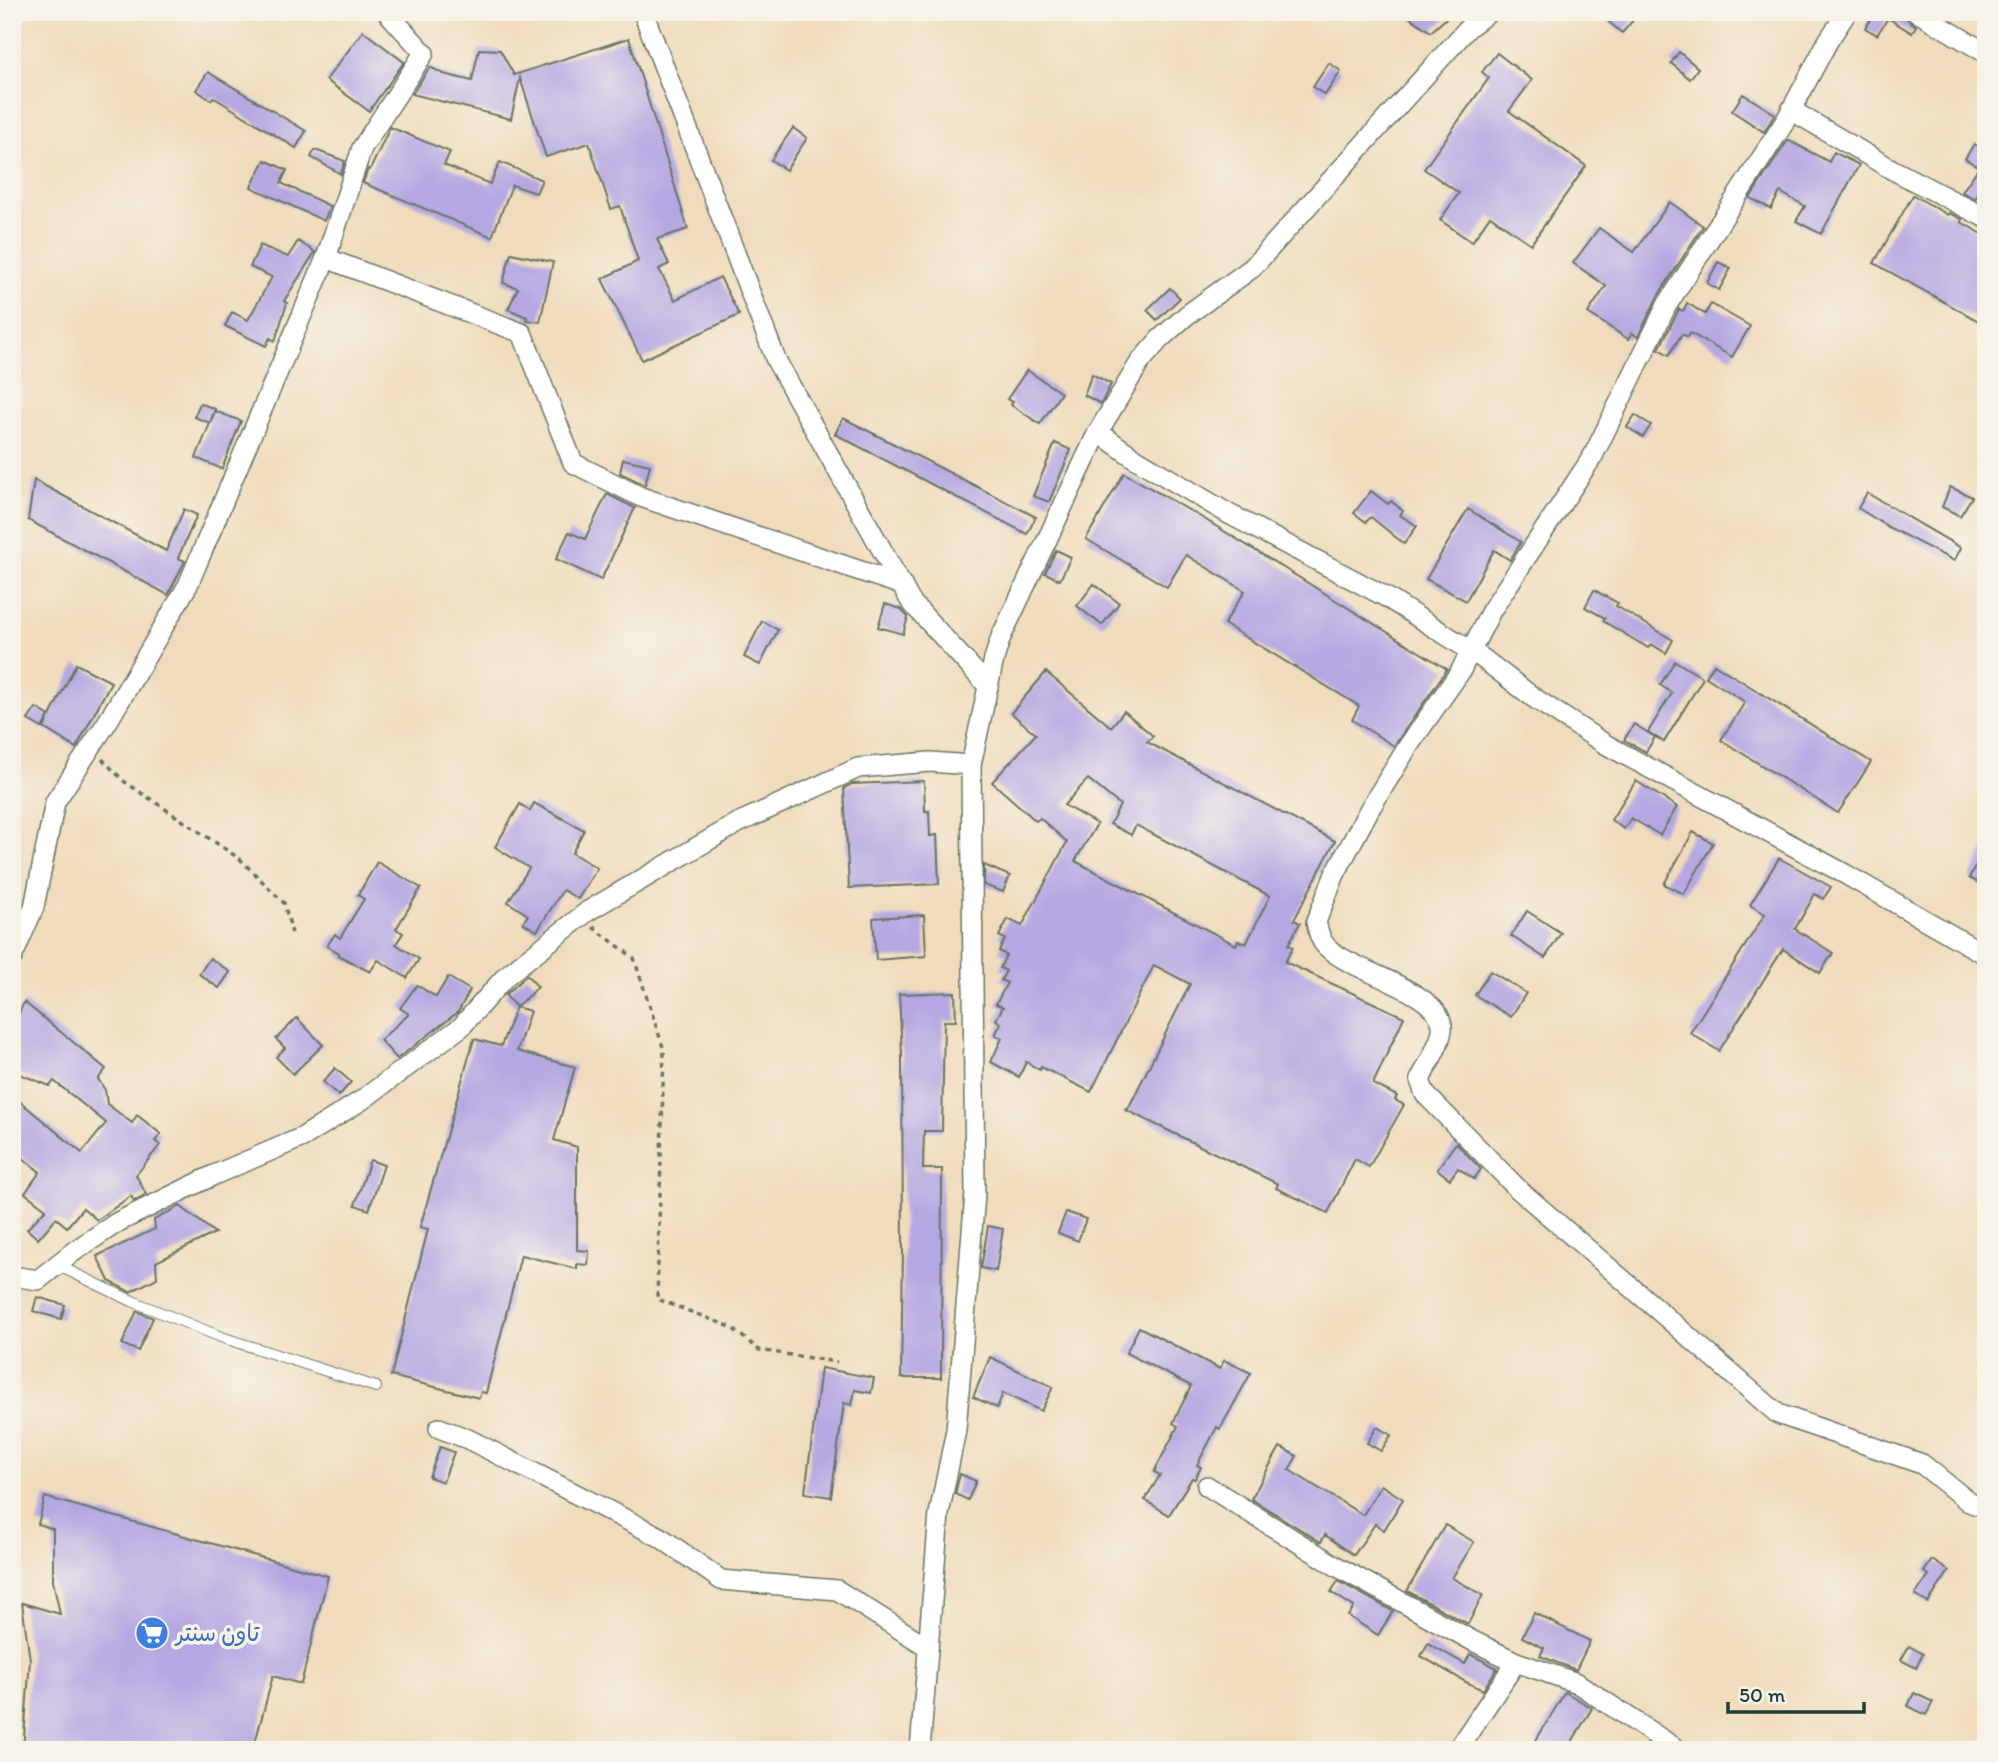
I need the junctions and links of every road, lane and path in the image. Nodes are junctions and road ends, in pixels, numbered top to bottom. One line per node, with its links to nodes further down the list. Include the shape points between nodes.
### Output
1 (387, 12): 9 (street, via 424,53 362,148)
2 (643, 12): 11 (street, via 776,359)
3 (1489, 12): 10 (street, via 1469,27 1252,268 1160,339 1140,362)
4 (1847, 12): 7 (street)
5 (1917, 12): 6 (street)
6 (1986, 53)
7 (1791, 110): 8 (street); 12 (street, via 1667,305 1593,456)
8 (1986, 218)
9 (326, 258): 11 (street, via 523,333 573,463 640,497); 14 (street, via 188,585)
10 (1098, 432): 12 (street, via 1229,514 1386,597); 13 (street, via 1001,637)
11 (902, 585): 13 (street, via 911,602)
12 (1469, 651): 18 (street, via 1605,744); 26 (street, via 1460,672 1369,810 1335,874 1316,922 1326,947 1418,996 1439,1015 1440,1038 1420,1080 1425,1094 1518,1189 1712,1359 1778,1414 1922,1464 1969,1502)
13 (988, 686): 15 (street)
14 (90, 748): 17 (path, via 125,782 240,859 284,903); 19 (street, via 55,802 34,907)
15 (971, 765): 16 (street, via 930,762 858,768 738,823); 27 (street, via 975,1194 956,1430 939,1514)
16 (581, 917): 20 (street, via 506,976 461,1027 362,1100 303,1137 118,1222); 22 (path, via 634,958 664,1050 657,1299 731,1327 759,1350)
17 (292, 933)
18 (1986, 955)
19 (12, 958)
20 (57, 1265): 21 (street, via 38,1280); 23 (lane, via 221,1336)
21 (12, 1276)
22 (837, 1362)
23 (376, 1387)
24 (439, 1427): 27 (street, via 660,1537 721,1580 837,1590)
25 (1207, 1486): 28 (street, via 1336,1566)
26 (1986, 1508)
27 (929, 1647): 29 (street)
28 (1516, 1662): 30 (street); 31 (street, via 1577,1683)
29 (920, 1750)
30 (1457, 1750)
31 (1678, 1750)

